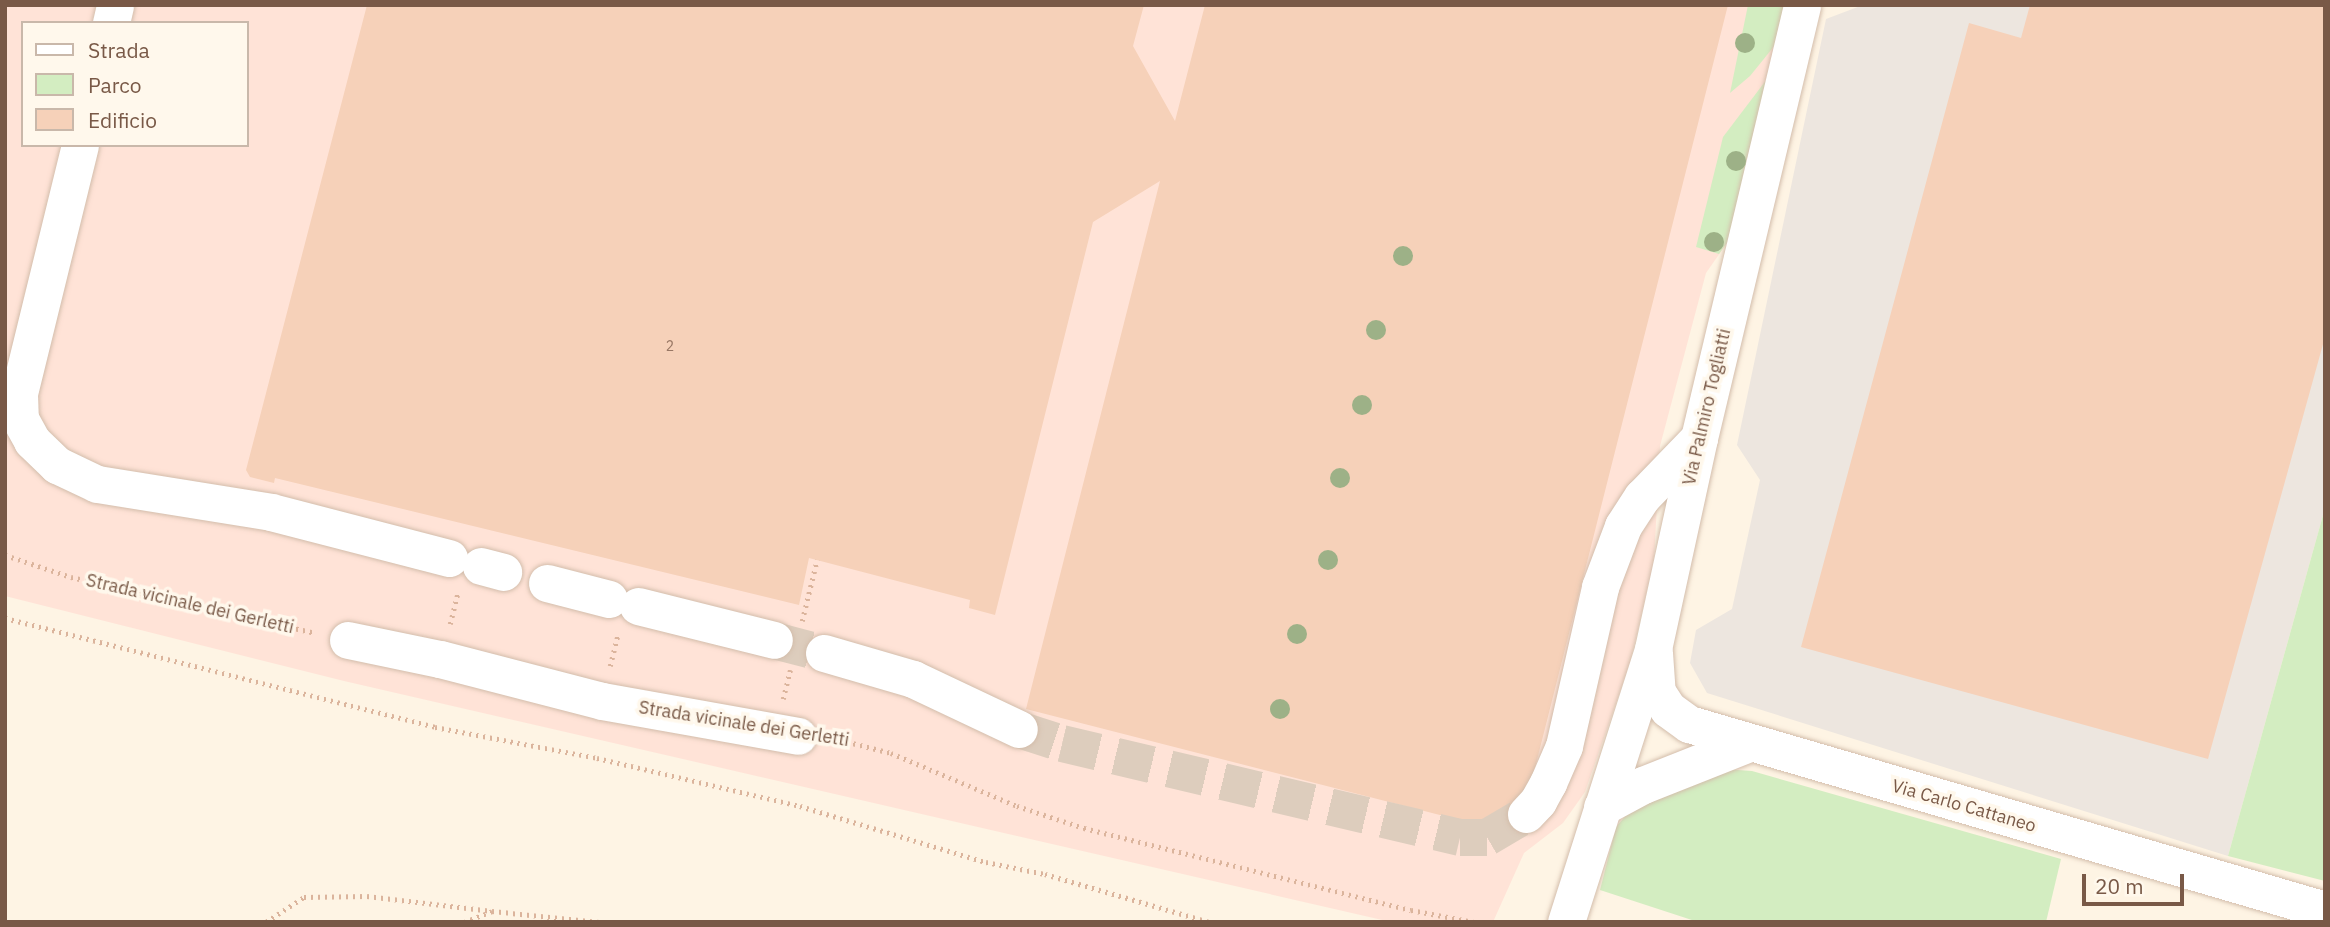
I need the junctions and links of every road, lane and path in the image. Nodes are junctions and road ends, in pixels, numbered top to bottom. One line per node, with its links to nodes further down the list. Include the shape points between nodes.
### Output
1 (1802, 5): 3 (street, Via Palmiro Togliatti)
2 (80, 147): 5 (street, via 19,394 20,419 32,441 57,465 97,484 271,512)
3 (1699, 438): 10 (street, Via Palmiro Togliatti); 16 (street, via 1642,497 1623,526 1600,587 1564,746 1538,802)
4 (5, 555): 8 (path, Strada vicinale dei Gerletti, via 71,578)
5 (478, 565)
6 (547, 583): 9 (street)
7 (5, 618): 22 (path, via 435,727 597,758 800,806)
8 (348, 640): 13 (street, Strada vicinale dei Gerletti, via 602,701)
9 (774, 640)
10 (1653, 649): 14 (street, Via Carlo Cattaneo, via 1657,692 1668,709 1689,724); 15 (street, Via Palmiro Togliatti)
11 (824, 653): 12 (street, via 913,679)
12 (1019, 729)
13 (798, 736): 23 (path, Strada vicinale dei Gerletti, via 843,738 891,753 1017,806 1084,828)
14 (1749, 743): 15 (street, via 1643,785); 17 (street, Via Carlo Cattaneo)
15 (1602, 807): 24 (street, Via Palmiro Togliatti)
16 (1526, 814)
17 (2325, 910)
18 (492, 911): 19 (path, via 367,896 304,897); 20 (path); 21 (path)
19 (266, 922)
20 (464, 922)
21 (599, 922)
22 (1209, 922)
23 (1474, 922)
24 (1566, 922)

